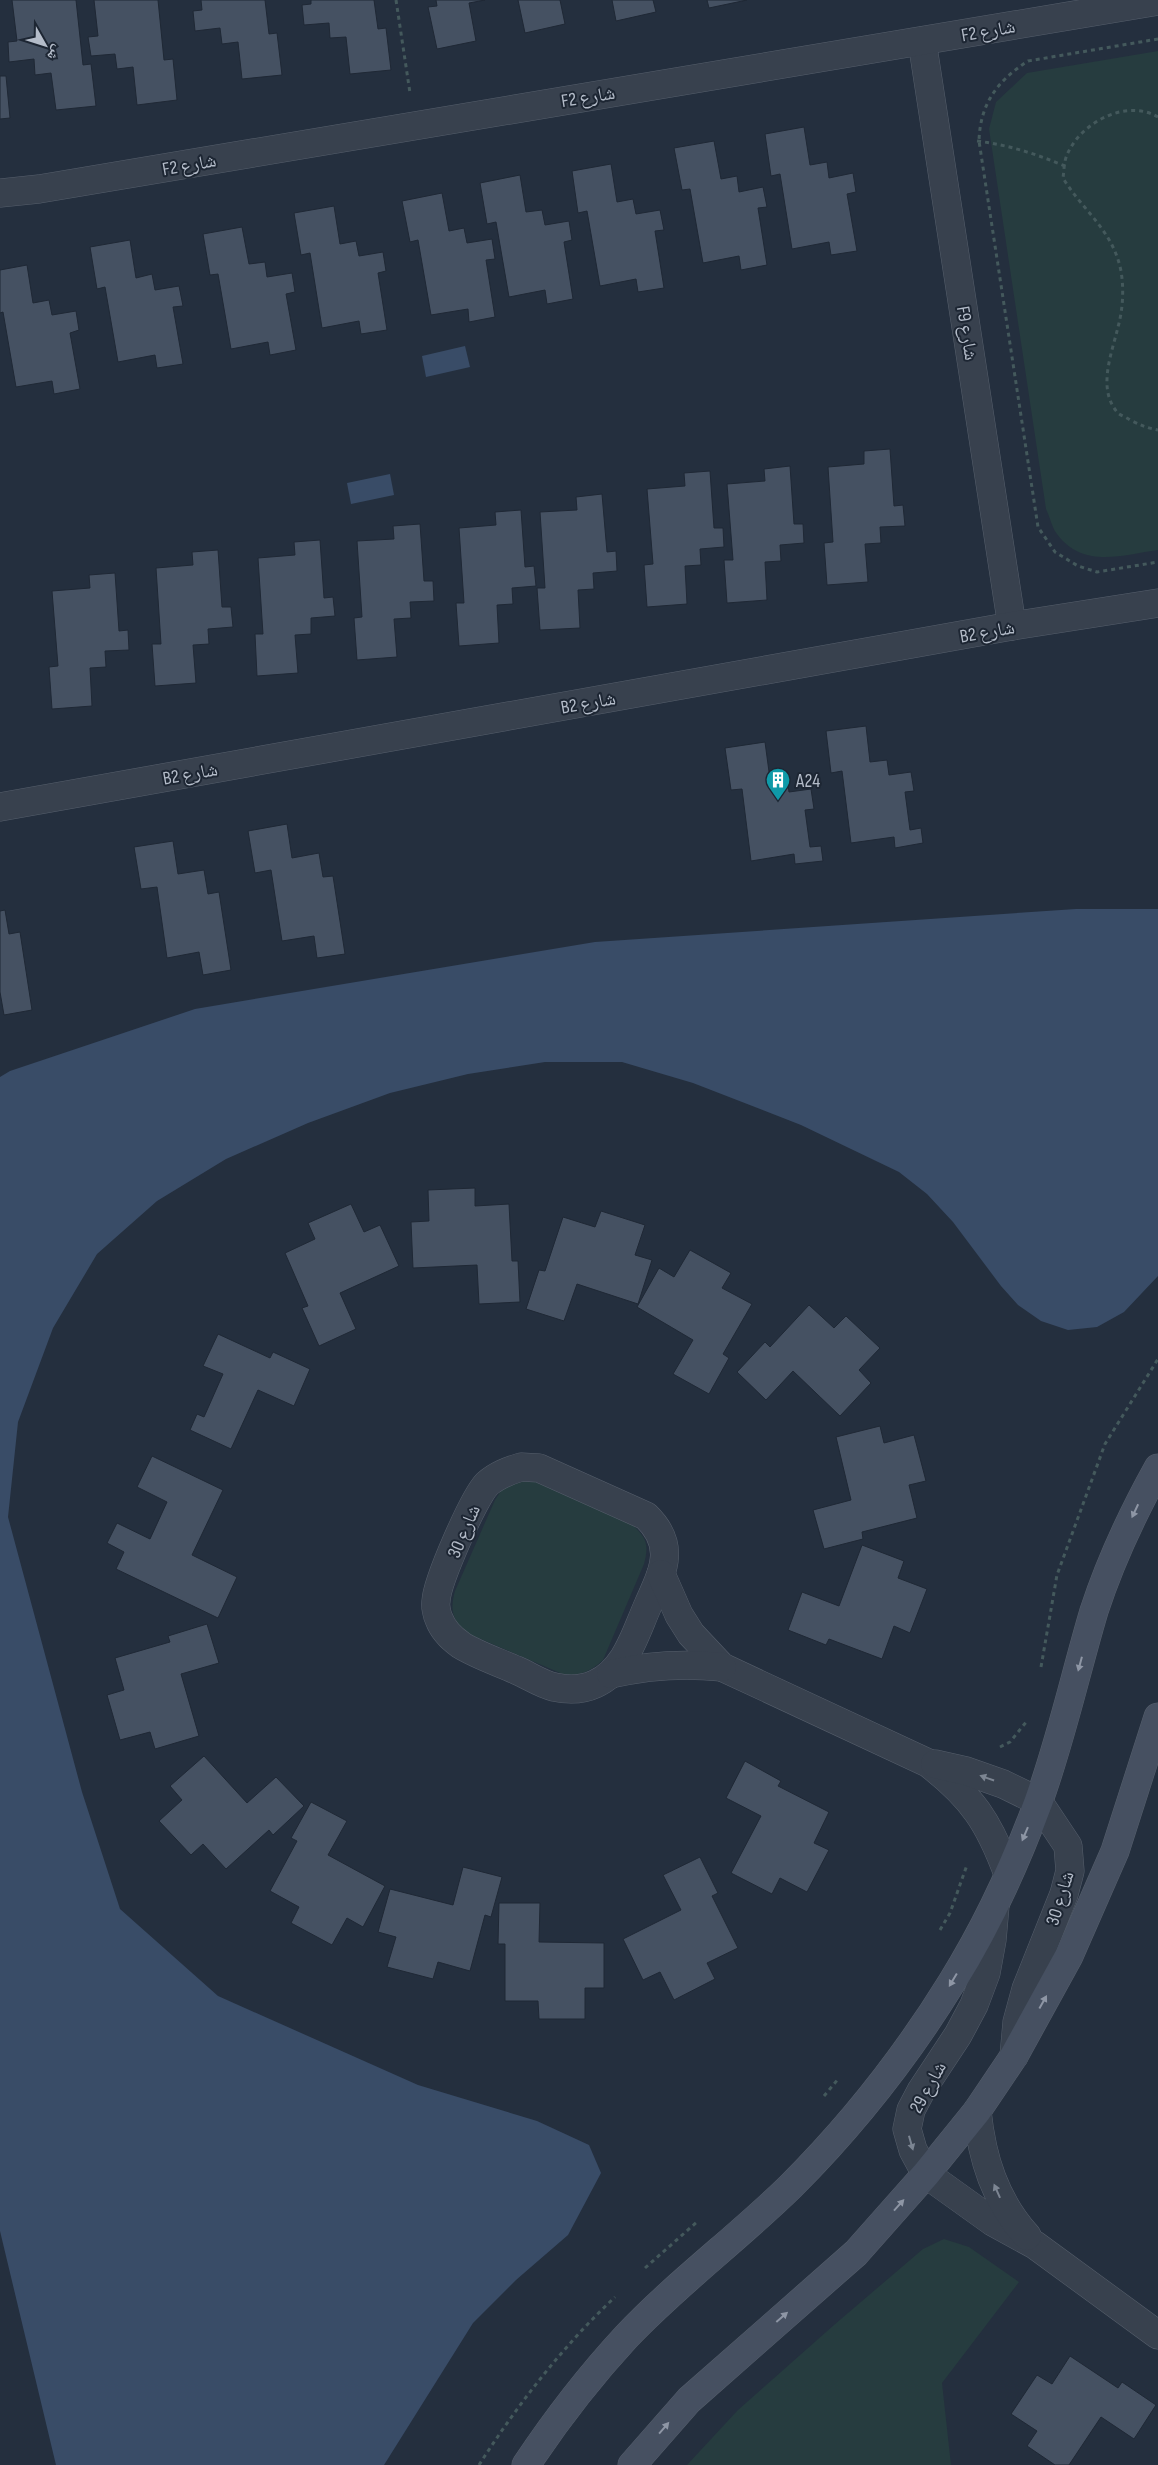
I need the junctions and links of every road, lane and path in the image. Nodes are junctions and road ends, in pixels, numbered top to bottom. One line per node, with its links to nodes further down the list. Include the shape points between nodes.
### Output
1 (396, 0): 6 (path)
2 (1158, 1): 4 (street, F2 شارع)
3 (1158, 39): 8 (path, via 1028,60 1011,72 993,93 979,120)
4 (922, 41): 6 (street, F2 شارع); 7 (street, F9 شارع)
5 (1158, 117): 9 (path, via 1149,112 1125,112 1102,117 1082,132 1067,155)
6 (415, 125): 10 (street, F2 شارع)
7 (938, 140): 8 (path); 14 (street, F9 شارع)
8 (979, 141): 9 (path, via 1035,153); 12 (path, via 1038,527 1055,552 1078,566 1097,572)
9 (1065, 166): 11 (path, via 1063,178 1075,198 1096,218 1111,242 1120,269 1123,298 1110,355 1107,389 1117,412 1145,428)
10 (6, 195)
11 (1158, 430)
12 (1158, 562)
13 (1158, 604): 14 (street, B2 شارع)
14 (1012, 626): 15 (street, B2 شارع)
15 (6, 805)
16 (1158, 1359): 20 (path, via 1105,1444 1058,1576)
17 (1158, 1468): 26 (street, one-way to 26, via 1134,1510 1095,1609 1068,1709)
18 (661, 1574): 19 (street, شارع 30, via 691,1634); 21 (street, شارع 30, via 625,1658); 21 (street, شارع 30, via 665,1559 664,1542 658,1528 646,1516 539,1468 503,1473 487,1484 476,1498 440,1584 436,1602 439,1619 447,1634 462,1645 552,1687 573,1689 594,1685)
19 (722, 1666): 21 (street, شارع 30, via 677,1664); 25 (street, شارع 30)
20 (1041, 1668)
21 (611, 1674)
22 (1032, 1714): 24 (path, via 1010,1742)
23 (1158, 1717): 31 (street, one-way to 23, via 1069,1956 1115,1851)
24 (992, 1751)
25 (928, 1763): 26 (street, شارع 30, one-way to 25, via 966,1771); 28 (street, شارع 30, via 956,1785 978,1811 996,1841)
26 (1038, 1801): 28 (street, one-way to 28); 31 (street, شارع 30, via 1068,1846 1070,1871 1026,1989 1017,2022)
27 (967, 1863): 30 (path, via 950,1913)
28 (1008, 1874): 29 (street)
29 (995, 1906): 35 (street, شارع 29, one-way to 35, via 987,1965 974,2005 911,2110 907,2130 912,2150); 42 (street, one-way to 42, via 952,1982 909,2046 850,2122 791,2186 627,2336 553,2424)
30 (940, 1931)
31 (1014, 2056): 34 (street)
32 (840, 2077): 33 (path)
33 (821, 2100)
34 (977, 2111): 35 (street); 37 (street, شارع 29, one-way to 34, via 999,2197 980,2141)
35 (926, 2174): 37 (street, شارع 29, via 993,2222); 43 (street, one-way to 35, via 689,2400 856,2253)
36 (701, 2219): 38 (path)
37 (1035, 2245): 40 (street, شارع 29)
38 (638, 2275)
39 (617, 2294): 41 (path, via 590,2320 510,2415)
40 (1158, 2335)
41 (479, 2465)
42 (526, 2465)
43 (632, 2465)

